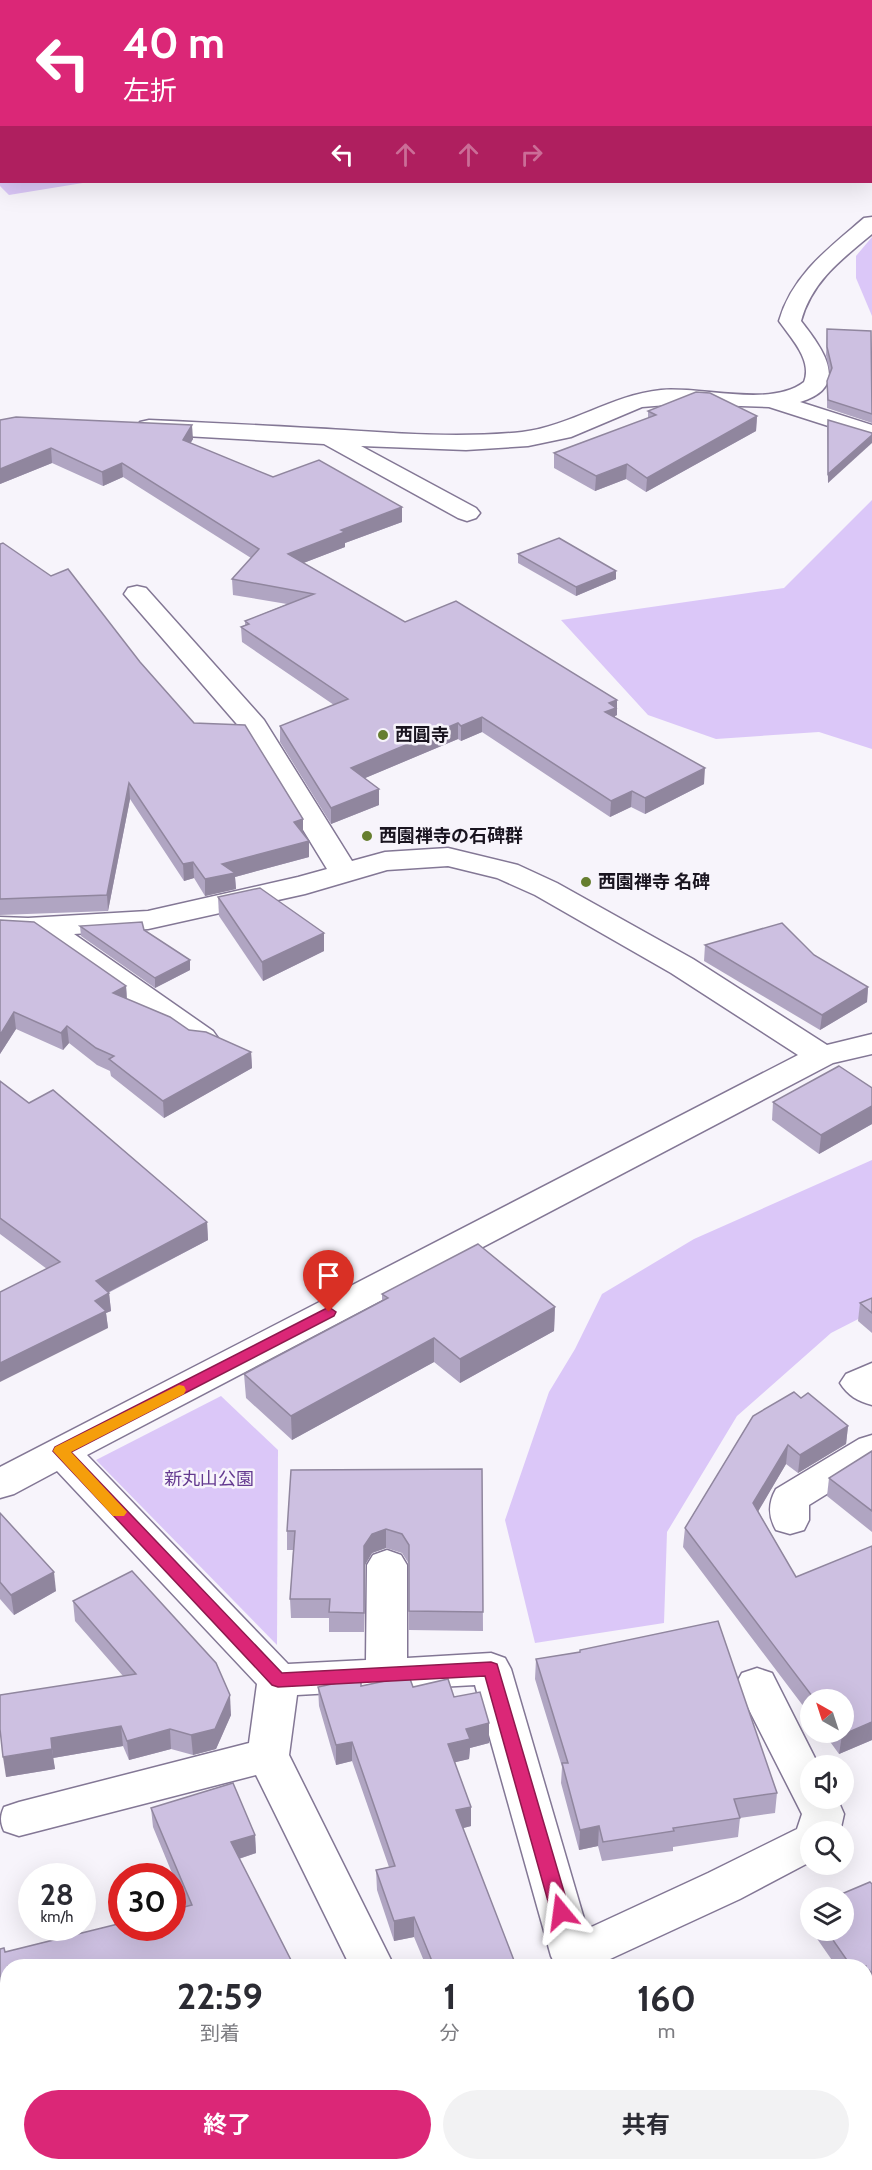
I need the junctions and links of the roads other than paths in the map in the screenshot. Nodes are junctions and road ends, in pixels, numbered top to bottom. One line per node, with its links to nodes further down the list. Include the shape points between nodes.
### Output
1 (872, 223): 2 (street, via 811,278 793,304 790,321 819,372 814,386 795,398)
2 (769, 400): 4 (street); 5 (street, via 634,400 569,429 501,442 461,444)
3 (133, 427): 5 (street)
4 (872, 433)
5 (325, 436): 6 (street)
6 (467, 513)
7 (137, 594): 8 (street, via 254,726)
8 (344, 872): 10 (street, via 305,885 147,920); 13 (street, via 385,861 448,857 507,871 623,931)
9 (0, 926): 10 (street)
10 (44, 927): 11 (street)
11 (202, 1038)
12 (872, 1044): 13 (street)
13 (822, 1056): 17 (street)
14 (872, 1376): 15 (street, via 859,1383)
15 (872, 1392)
16 (872, 1448): 19 (street, via 790,1498)
17 (61, 1451): 18 (street); 22 (street)
18 (0, 1484)
19 (790, 1520)
20 (387, 1565): 21 (street)
21 (386, 1674): 22 (street); 27 (street, via 491,1669 573,1956)
22 (278, 1680): 24 (street)
23 (756, 1684): 25 (street)
24 (268, 1755): 26 (street); 28 (street)
25 (800, 1770)
26 (19, 1819)
27 (800, 1847)
28 (369, 1959)

